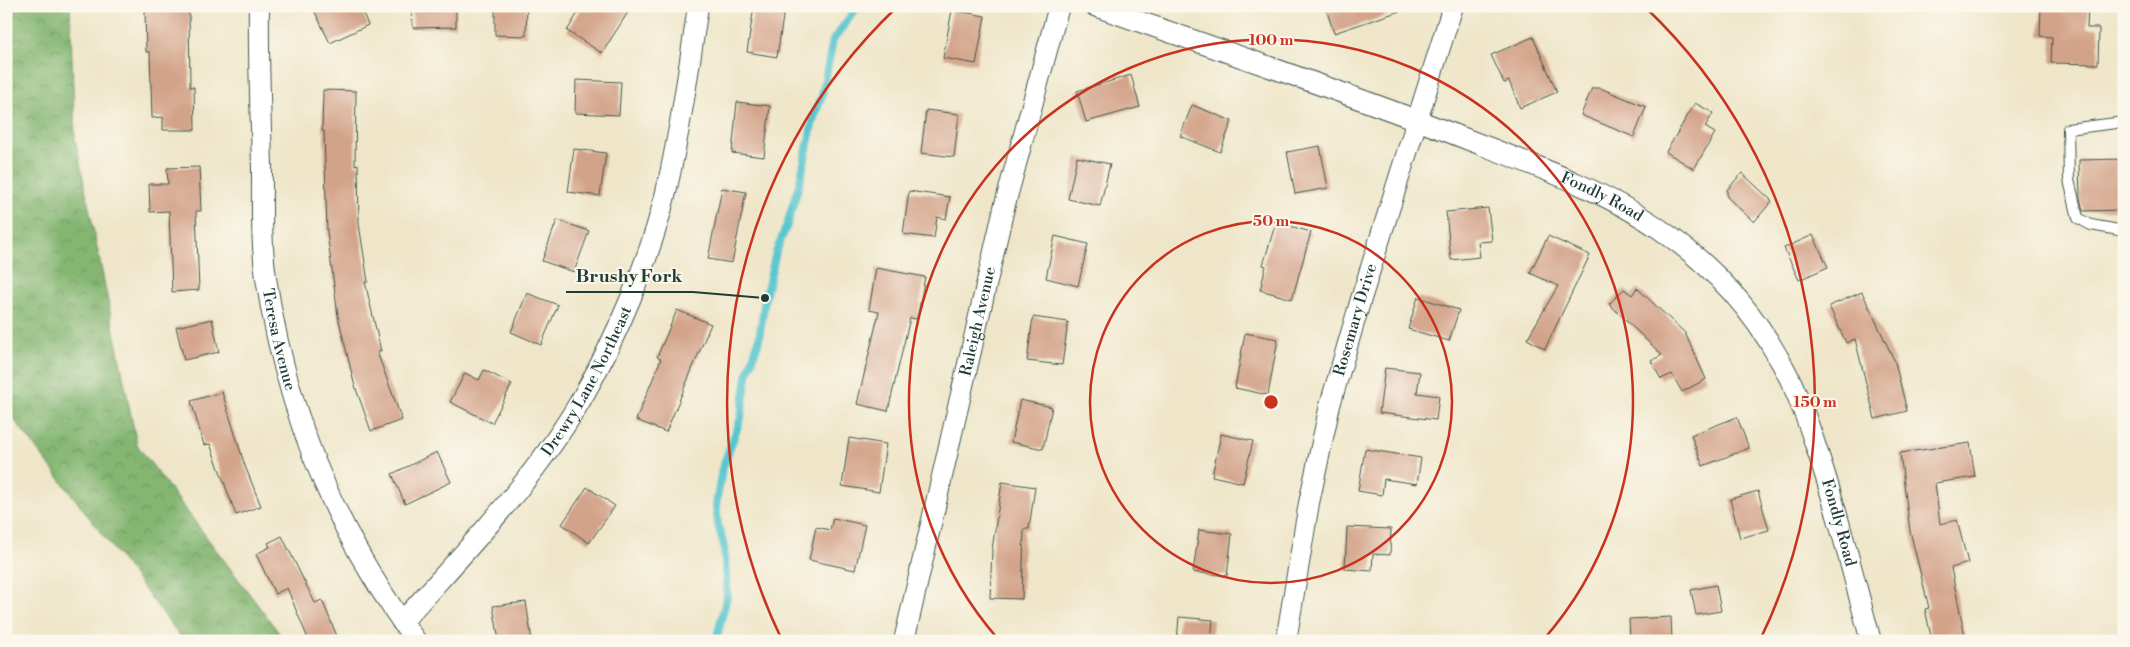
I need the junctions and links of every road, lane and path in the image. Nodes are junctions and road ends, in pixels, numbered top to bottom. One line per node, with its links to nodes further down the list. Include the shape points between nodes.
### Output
1 (259, 6): 9 (street, Teresa Avenue, via 263,220 266,276 275,330 294,405 316,468 349,538)
2 (698, 6): 9 (street, Drewry Lane Northeast, via 683,108 665,194 642,268 612,339 582,398 552,445 504,506)
3 (1060, 6): 11 (street, Raleigh Avenue, via 1004,208)
4 (1095, 6): 6 (street, Fondly Road)
5 (1453, 6): 6 (street, Rosemary Drive)
6 (1418, 120): 12 (street, Rosemary Drive, via 1330,405); 13 (street, Fondly Road, via 1542,168 1612,201 1660,229 1695,255 1727,286 1779,358 1803,408 1831,492)
7 (2124, 122): 8 (lane, via 2068,129 2069,180 2078,218 2091,225)
8 (2124, 230)
9 (402, 622): 10 (street, Teresa Avenue)
10 (416, 641)
11 (904, 641)
12 (1286, 641)
13 (1870, 641)

